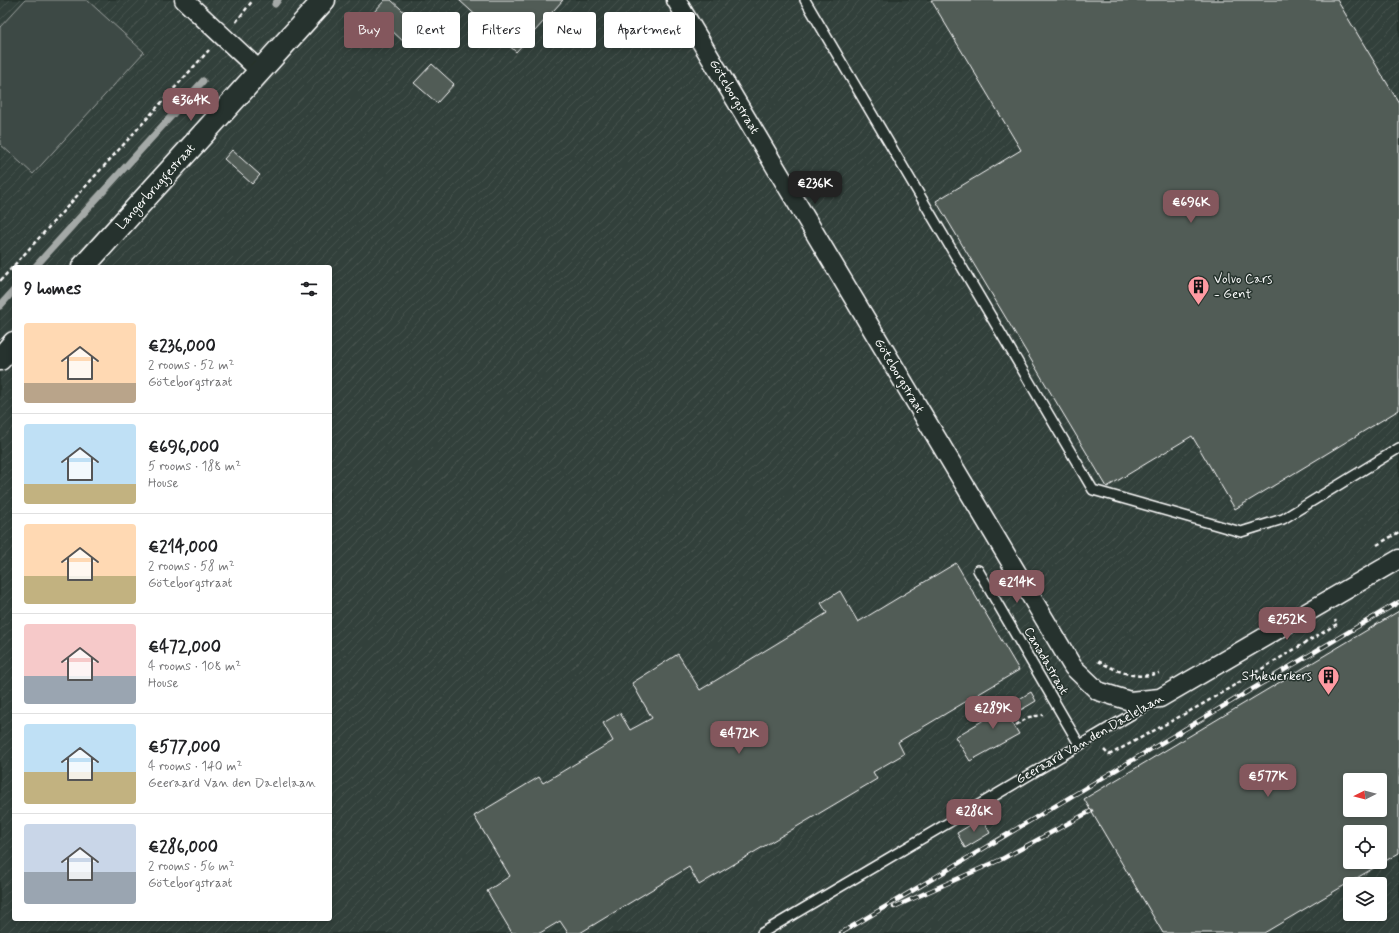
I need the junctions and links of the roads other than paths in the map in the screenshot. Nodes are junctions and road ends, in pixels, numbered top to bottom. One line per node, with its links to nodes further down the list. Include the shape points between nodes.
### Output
1 (184, 0): 5 (street)
2 (324, 0): 5 (main road, Langerbruggestraat)
3 (676, 0): 12 (street, Göteborgstraat, via 1073,667 1098,691 1130,701)
4 (804, 0): 9 (lane, via 1093,490 1241,532 1283,519)
5 (260, 71): 6 (main road, Langerbruggestraat)
6 (85, 265)
7 (12, 345): 8 (main road)
8 (0, 359)
9 (1399, 448)
10 (1399, 559): 12 (street, Geeraard Van den Daelelaan)
11 (978, 570): 13 (lane, Canadastraat)
12 (1160, 698): 13 (lane, Geeraard Van den Daelelaan)
13 (1079, 744): 14 (lane, Geeraard Van den Daelelaan)
14 (762, 933)

